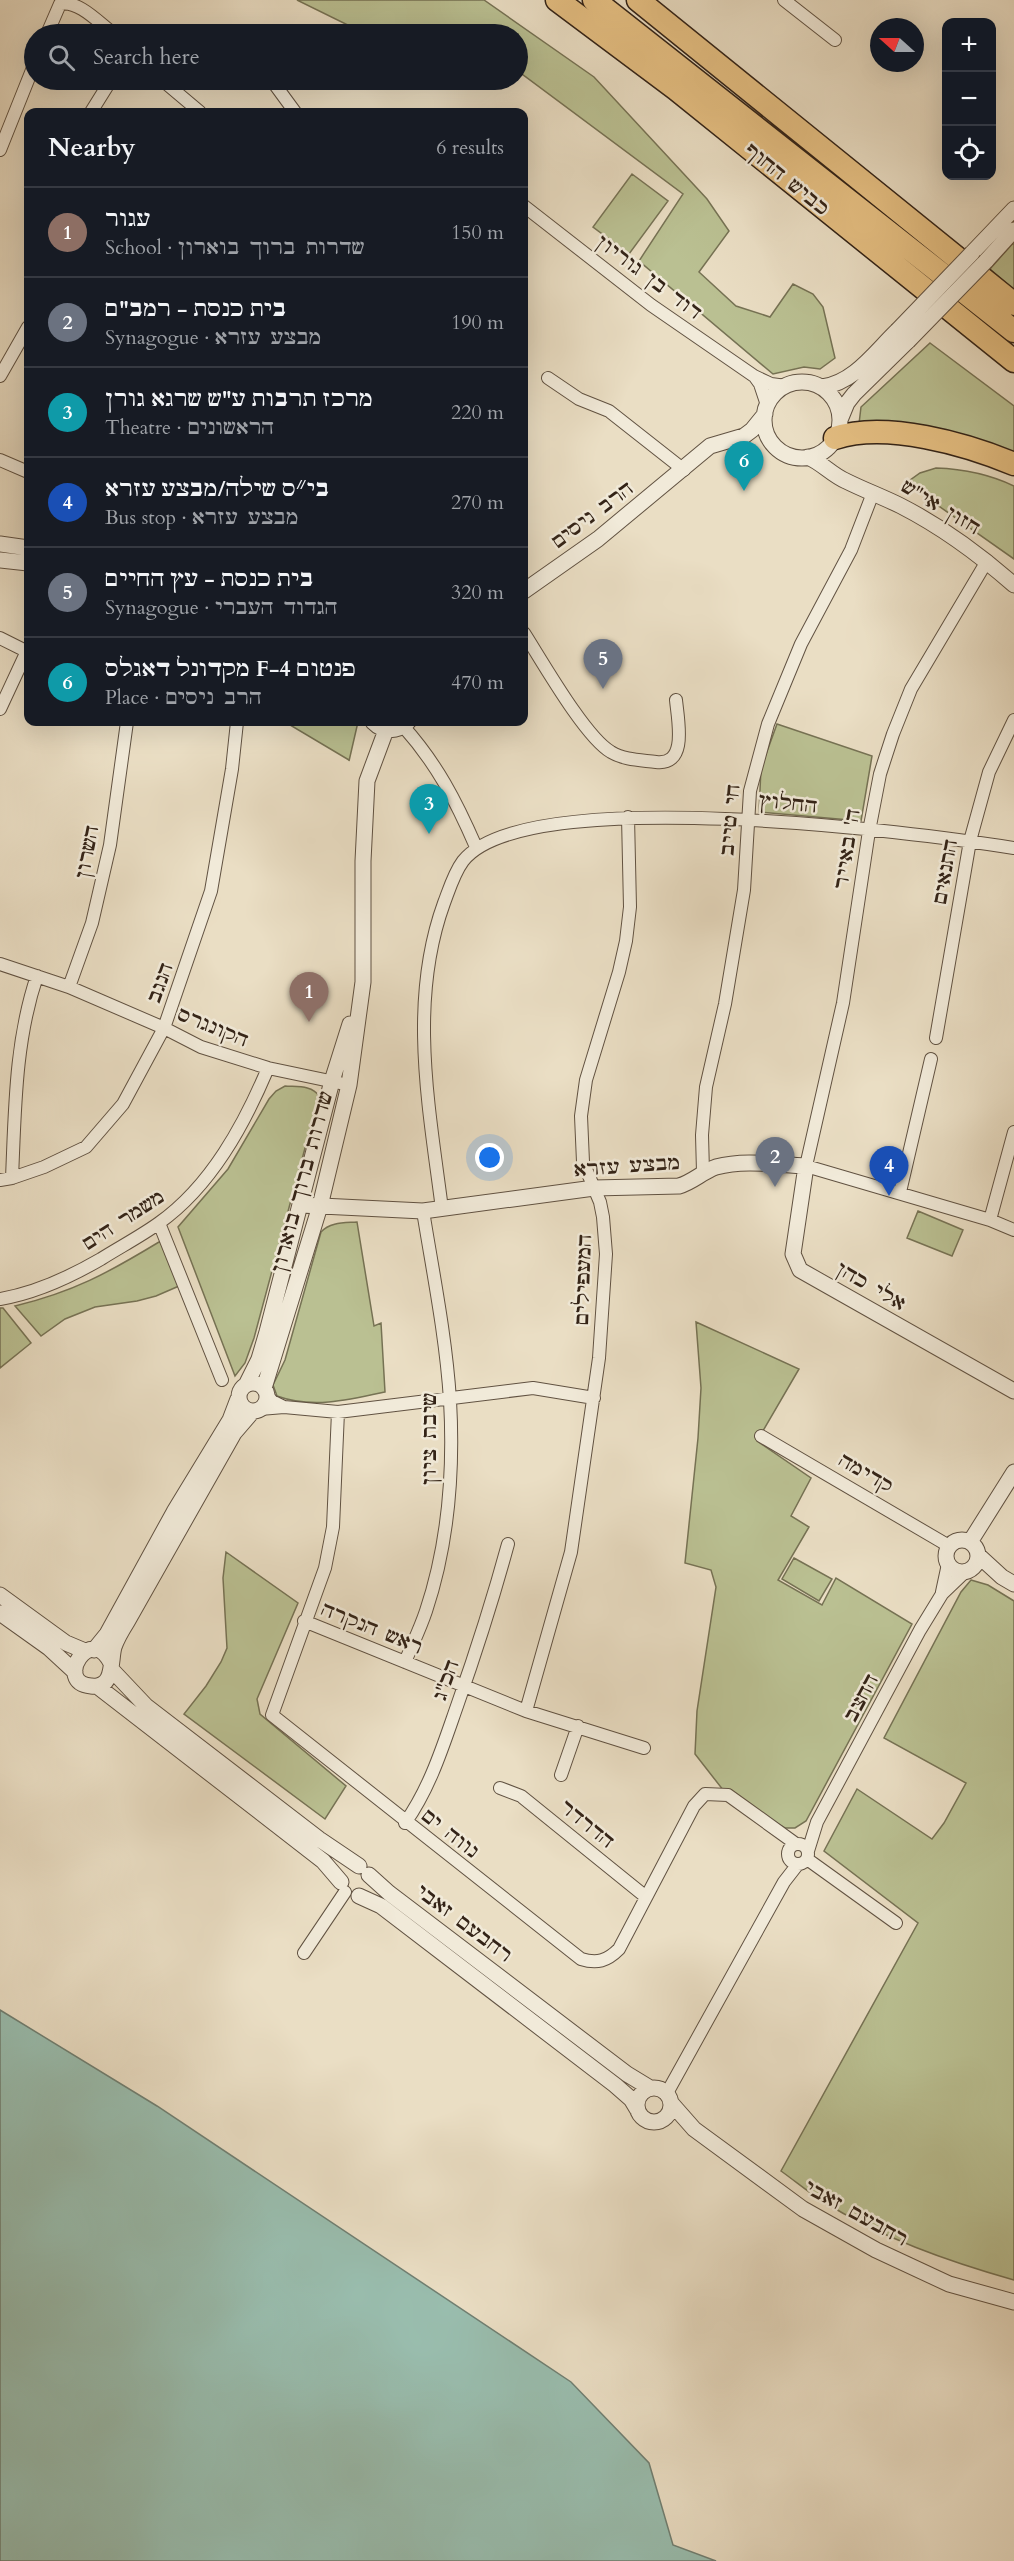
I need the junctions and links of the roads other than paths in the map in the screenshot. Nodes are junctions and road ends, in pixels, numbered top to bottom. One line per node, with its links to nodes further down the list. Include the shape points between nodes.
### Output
1 (557, 0): 25 (highway, כביש החוף, via 676,89)
2 (594, 0): 22 (highway, כביש החוף)
3 (627, 0): 9 (highway)
4 (638, 0): 9 (highway)
5 (784, 0): 8 (street)
6 (51, 24): 7 (street, via 60,4 67,3 75,4)
7 (101, 24)
8 (835, 40)
9 (742, 86): 21 (highway)
10 (24, 90): 17 (street)
11 (105, 90): 14 (street)
12 (174, 90): 15 (street)
13 (279, 90): 16 (street)
14 (94, 108)
15 (195, 108)
16 (292, 108)
17 (0, 150)
18 (528, 209): 27 (street, דוד בן גוריון, via 651,305)
19 (1014, 209): 24 (street, bridge)
20 (1014, 230): 24 (street, bridge, via 986,261)
21 (1014, 304)
22 (1014, 332)
23 (24, 334): 26 (street)
24 (903, 336): 30 (street, via 846,380); 32 (street, via 847,403)
25 (1014, 361)
26 (0, 376)
27 (754, 376): 29 (street, דוד בן גוריון); 31 (street)
28 (549, 378): 39 (street, via 579,399 609,411)
29 (786, 386): 30 (street, via 805,382); 31 (street, via 772,397)
30 (822, 387): 32 (street, via 837,405)
31 (766, 410): 33 (street, הרב ניסים, via 752,430); 34 (street, via 766,432)
32 (835, 435): 35 (street, via 820,454); 37 (highway, via 867,432 924,438); 40 (street, via 829,465)
33 (732, 440): 34 (street); 39 (street, הרב ניסים, via 710,446)
34 (776, 447): 35 (street, via 791,456)
35 (808, 457): 40 (street, חזון אי"ש)
36 (0, 460): 38 (street)
37 (1014, 465)
38 (24, 470)
39 (684, 470): 48 (street, הרב ניסים)
40 (838, 477): 41 (street, חזון אי"ש)
41 (873, 492): 45 (street, חזון אי"ש); 61 (street, חי טייב, via 851,550 801,644 768,724 750,791)
42 (0, 544): 43 (street)
43 (24, 547)
44 (0, 560): 46 (street)
45 (987, 561): 47 (street, חזון אי"ש); 62 (street, ה' באייר, via 912,689 880,774)
46 (24, 563)
47 (1014, 585)
48 (528, 588)
49 (0, 638): 51 (street)
50 (528, 639): 53 (street, via 590,733 611,752 636,760 672,760 679,737)
51 (24, 650)
52 (24, 660): 54 (street)
53 (676, 700)
54 (0, 709)
55 (1014, 720): 63 (street, התנאים, via 989,772)
56 (126, 726): 69 (street, השרון, via 110,845 92,923)
57 (237, 726): 70 (street, הנגב, via 211,891)
58 (377, 726): 68 (street, שדרות ברוך בוארון, via 375,758 366,793)
59 (407, 726): 64 (street, via 457,805)
60 (628, 817): 61 (street, החלוץ); 64 (street, החלוץ, via 581,820 513,833); 81 (street, המעפילים, via 630,907 626,941 586,1080 581,1116 583,1162)
61 (748, 819): 62 (street, החלוץ); 78 (street, חי טייב, via 744,890 706,1087)
62 (869, 831): 63 (street, החלוץ); 77 (street, ה' באייר, via 843,1003)
63 (970, 840): 65 (street, החלוץ); 71 (street, התנאים)
64 (476, 848): 86 (street, via 462,862 435,928 426,983 424,1067)
65 (1014, 848)
66 (0, 964): 67 (street, הקונגרס)
67 (36, 976): 69 (street, הקונגרס); 80 (street, via 16,1072)
68 (363, 982): 74 (street, שדרות ברוך בוארון); 75 (street, שדרות ברוך בוארון)
69 (69, 987): 70 (street, הקונגרס)
70 (164, 1028): 73 (street, הקונגרס, via 201,1047); 80 (street, הנגב, via 123,1104 86,1147)
71 (936, 1038)
72 (931, 1059): 82 (street)
73 (268, 1068): 74 (street, הקונגרס); 89 (street, משמר הים, via 231,1142 186,1200)
74 (332, 1081): 75 (street, הקונגרס); 83 (street, שדרות ברוך בוארון)
75 (349, 1085): 79 (street, שדרות ברוך בוארון)
76 (1014, 1132): 88 (street)
77 (806, 1166): 78 (street, מבצע עזרא, via 739,1163); 82 (street, מבצע עזרא); 95 (street, אלי כהן, via 793,1254 800,1270)
78 (703, 1172): 81 (street, מבצע עזרא, via 679,1186)
79 (328, 1178): 84 (street, שדרות ברוך בוארון); 85 (street)
80 (6, 1179)
81 (594, 1188): 86 (street, מבצע עזרא); 96 (street, המעפילים, via 603,1217 606,1254)
82 (900, 1192): 88 (street, מבצע עזרא)
83 (302, 1206): 84 (street, מבצע עזרא); 93 (street, שדרות ברוך בוארון, via 259,1359)
84 (320, 1206): 85 (street, מבצע עזרא); 94 (street, שדרות ברוך בוארון)
85 (346, 1208): 87 (street, מבצע עזרא)
86 (442, 1209): 87 (street, מבצע עזרא)
87 (423, 1211): 98 (street, שיבת ציון)
88 (990, 1220): 90 (street, מבצע עזרא)
89 (159, 1223): 91 (street, משמר הים, via 55,1283); 92 (street)
90 (1014, 1230)
91 (0, 1299)
92 (222, 1380)
93 (247, 1383): 94 (street, via 256,1383); 97 (street)
94 (266, 1391): 99 (street, via 272,1401); 100 (street, via 266,1402)
95 (1014, 1391)
96 (594, 1398): 98 (street, via 533,1388); 119 (street, המעפילים, via 571,1552)
97 (238, 1399): 100 (street, via 243,1407); 113 (street, via 230,1420 107,1634)
98 (450, 1399): 101 (street); 114 (street, שיבת ציון, via 448,1497 439,1562 426,1612)
99 (284, 1407): 100 (street); 101 (street)
100 (256, 1410): 115 (street, via 234,1433 172,1539 118,1638)
101 (338, 1412): 112 (street, ראש הנקרה, via 333,1527 325,1568)
102 (761, 1436): 105 (street, קדימה)
103 (1014, 1472): 106 (street)
104 (508, 1544): 118 (street, הכ"ג, via 488,1621)
105 (949, 1546): 106 (street, via 961,1540); 107 (street)
106 (971, 1559): 107 (street, via 955,1570); 108 (street); 109 (street, החצב)
107 (948, 1564): 109 (street, החצב)
108 (1008, 1580)
109 (942, 1594): 126 (street, החצב)
110 (0, 1595): 113 (street, via 60,1639)
111 (0, 1613): 116 (street)
112 (304, 1622): 114 (street, ראש הנקרה); 120 (street, ראש הנקרה)
113 (90, 1650): 115 (street, via 104,1653); 116 (street, via 76,1660)
114 (405, 1662): 118 (street, ראש הנקרה)
115 (111, 1666): 117 (street, via 107,1680); 127 (street, רחבעם זאבי, via 146,1706)
116 (75, 1671): 117 (street, via 80,1682)
117 (97, 1686): 128 (street, רחבעם זאבי, via 323,1861)
118 (464, 1687): 119 (street, ראש הנקרה); 125 (street, הכ"ג, via 437,1763)
119 (526, 1711): 121 (street, ראש הנקרה)
120 (272, 1716): 125 (street, נווה ים)
121 (578, 1726): 122 (street, ראש הנקרה); 123 (street)
122 (644, 1748)
123 (561, 1775)
124 (500, 1788): 129 (street, הדרדר, via 521,1796)
125 (405, 1823): 129 (street, נווה ים, via 581,1959 598,1962 612,1957 626,1939)
126 (798, 1853): 129 (street, via 728,1795 705,1794 694,1806); 130 (street); 133 (street, החצב)
127 (364, 1870): 128 (street, via 369,1887); 128 (street, via 345,1870); 132 (street, רחבעם זאבי, via 389,1893)
128 (348, 1890): 131 (street); 134 (street, רחבעם זאבי, via 391,1913 615,2085)
129 (646, 1897)
130 (896, 1923)
131 (304, 1953)
132 (650, 2088): 133 (street, via 659,2088); 134 (street, via 639,2098)
133 (669, 2099): 135 (street, via 668,2117); 136 (street, רחבעם זאבי)
134 (637, 2109): 135 (street, via 642,2118)
135 (658, 2123): 136 (street, רחבעם זאבי)
136 (694, 2129): 137 (street, רחבעם זאבי, via 803,2209 876,2250 949,2283)
137 (1014, 2302)

